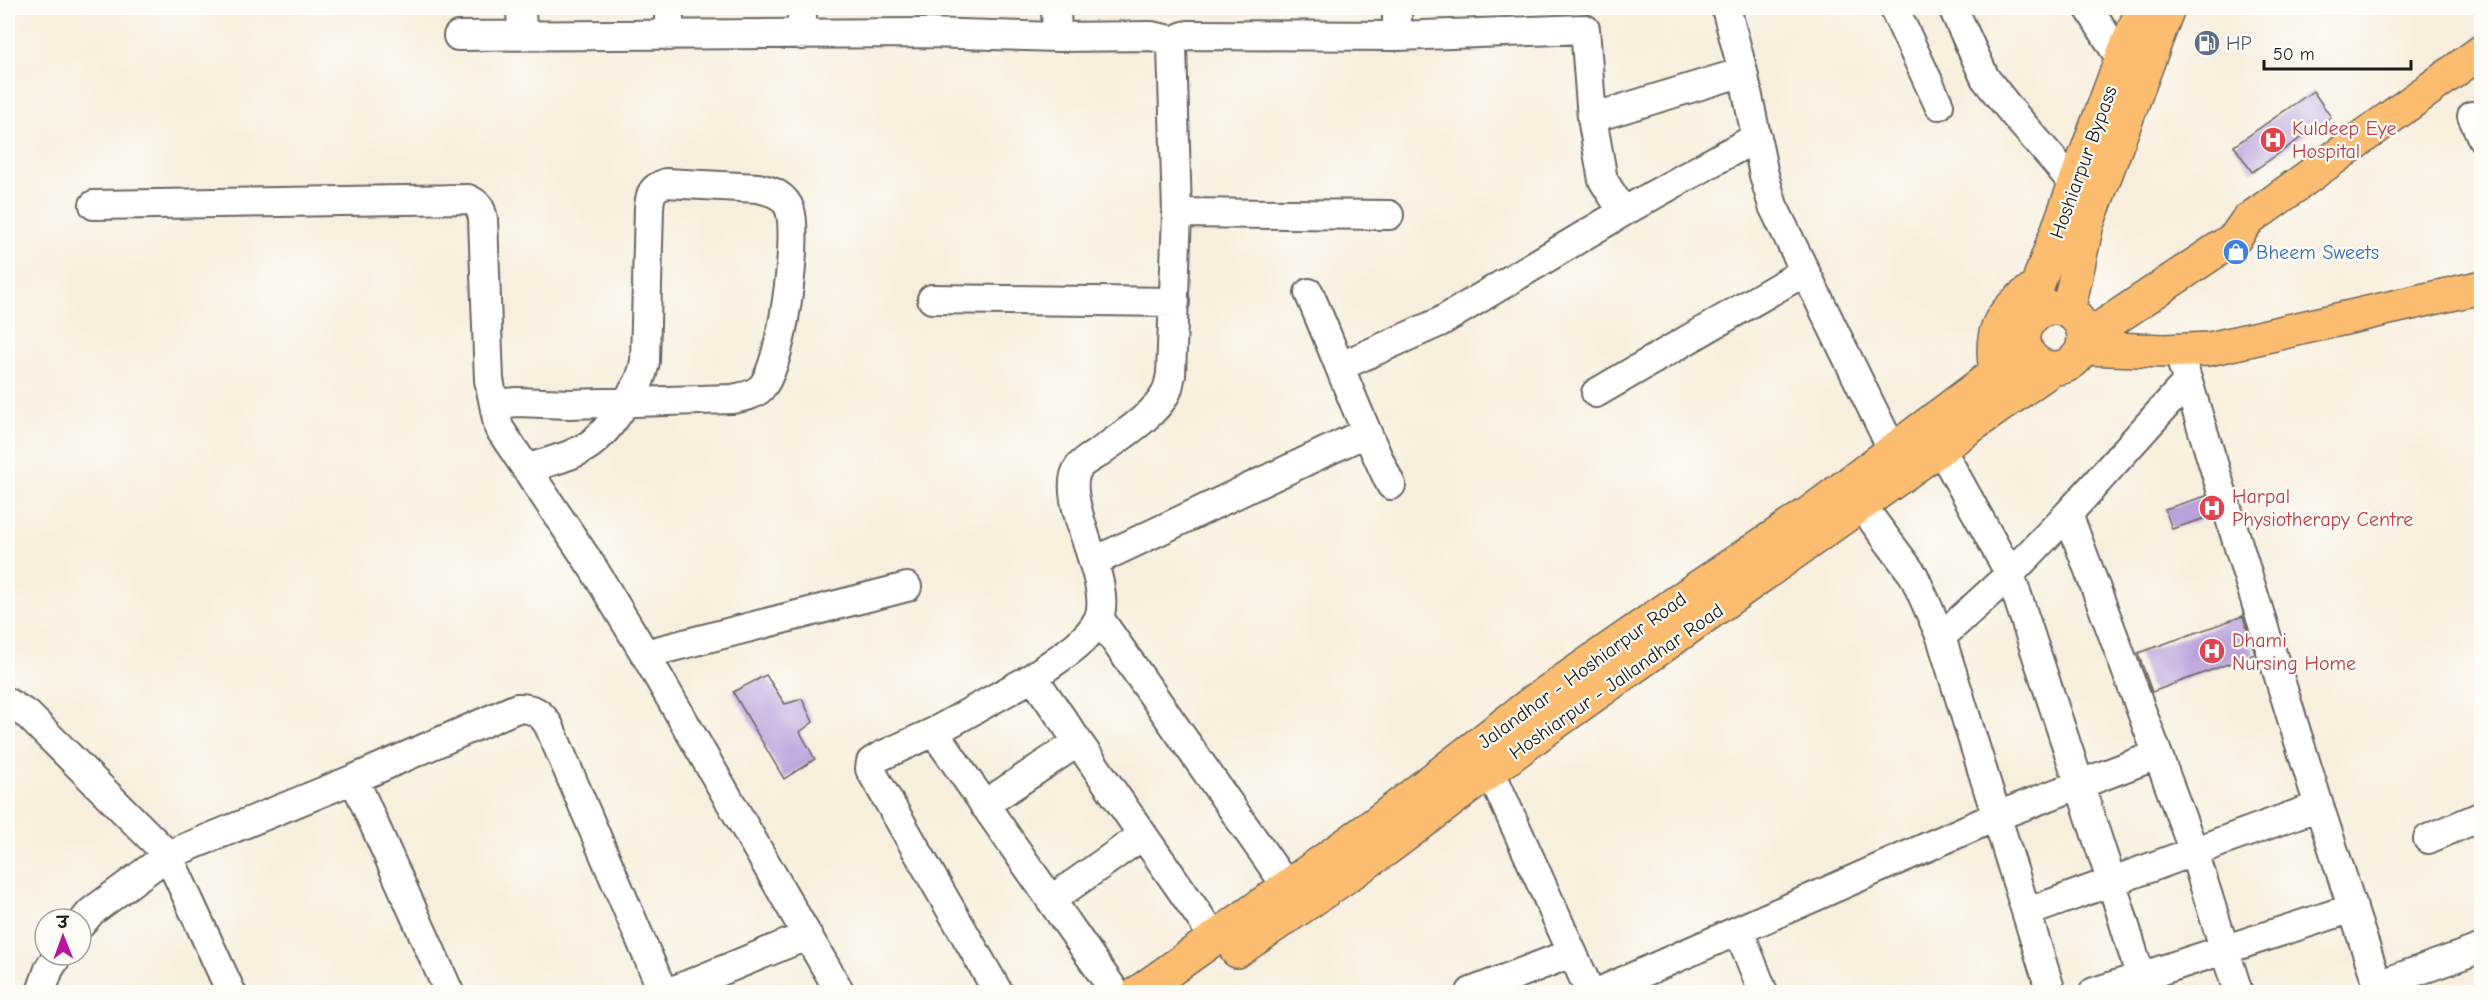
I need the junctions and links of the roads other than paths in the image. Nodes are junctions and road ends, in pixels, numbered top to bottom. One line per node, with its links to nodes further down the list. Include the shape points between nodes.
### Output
1 (669, 8): 15 (street)
2 (1056, 8): 17 (street)
3 (1397, 8): 16 (street)
4 (1726, 8): 21 (street)
5 (1894, 8): 22 (street)
6 (1953, 8): 25 (street, via 1985,78)
7 (2089, 8): 20 (street)
8 (2142, 8): 20 (main road, Hoshiarpur Bypass)
9 (2168, 8): 37 (main road, via 2087,225)
10 (1586, 13): 16 (street); 23 (street)
11 (927, 20): 13 (street); 17 (street)
12 (522, 21): 14 (street); 15 (street)
13 (802, 21): 15 (street)
14 (458, 36)
15 (669, 36)
16 (1397, 36): 18 (street, via 1188,35)
17 (1057, 37): 18 (street, via 1151,36)
18 (1175, 41): 28 (street, via 1172,46)
19 (2481, 51): 37 (main road, Hoshiarpur - Jallandhar Road, via 2247,221 2213,230)
20 (2121, 60): 25 (main road, Hoshiarpur Bypass)
21 (1743, 72): 23 (street); 24 (street)
22 (1939, 105)
23 (1592, 118): 27 (street, via 1603,180)
24 (1757, 137): 27 (street); 30 (street, via 1768,192)
25 (2075, 185): 31 (main road, Hoshiarpur Bypass)
26 (94, 205): 43 (street, via 468,199 476,202 483,219 489,381)
27 (1623, 212): 39 (street, via 1440,322)
28 (1177, 213): 29 (street); 35 (street)
29 (1389, 215)
30 (1804, 272): 41 (street); 46 (street)
31 (2037, 286): 36 (main road, Hoshiarpur Bypass); 40 (main road, via 2002,316 1993,354)
32 (2481, 287): 38 (main road)
33 (1309, 293): 39 (street)
34 (932, 299): 35 (street)
35 (1175, 302): 51 (street, via 1171,375 1166,394 1135,426 1078,467 1076,502)
36 (2027, 333): 37 (main road, via 2035,362); 37 (main road, via 2046,309 2055,308); 40 (main road, Jalandhar - Hoshiarpur Road)
37 (2073, 342): 38 (main road); 45 (main road, Hoshiarpur - Jallandhar Road)
38 (2189, 360): 50 (street); 66 (street)
39 (1341, 366): 44 (street)
40 (1996, 372): 46 (main road, Jalandhar - Hoshiarpur Road)
41 (1596, 393)
42 (626, 403): 42 (street, via 732,399 761,388 776,359 791,271 793,230 784,198 758,188 666,183 654,187 649,208 645,361 641,382); 43 (street, via 507,403 499,410); 47 (street, via 589,448)
43 (497, 419): 47 (street)
44 (1365, 433): 48 (street); 51 (street)
45 (1941, 449): 49 (main road, Hoshiarpur - Jallandhar Road); 52 (street)
46 (1893, 451): 74 (main road, Jalandhar - Hoshiarpur Road, via 1811,512 1533,702 1375,824)
47 (526, 469): 56 (street)
48 (1391, 485)
49 (1862, 506): 55 (street, via 1914,576); 62 (main road, Hoshiarpur - Jallandhar Road)
50 (2068, 514): 52 (street); 61 (street)
51 (1093, 562): 54 (street, via 1101,599)
52 (2010, 574): 55 (street); 64 (street)
53 (907, 587): 56 (street)
54 (1099, 618): 57 (street, via 1086,636); 74 (street)
55 (1941, 637): 67 (street)
56 (645, 654): 80 (street)
57 (1033, 677): 59 (street); 60 (street)
58 (8, 703): 72 (street, via 28,715)
59 (934, 732): 65 (street); 94 (street, via 879,757 871,762 870,769)
60 (1078, 742): 65 (street); 69 (street)
61 (2157, 755): 64 (street); 71 (street)
62 (1490, 770): 74 (main road, Hoshiarpur - Jallandhar Road, via 1385,850); 84 (street)
63 (354, 779): 72 (street); 90 (street); 91 (street, via 517,708 531,708 543,715)
64 (2079, 783): 67 (street); 73 (street)
65 (984, 805): 75 (street)
66 (2319, 806): 71 (street); 76 (street)
67 (1997, 816): 78 (street); 79 (street)
68 (2481, 816): 70 (street)
69 (1143, 835): 75 (street); 81 (street)
70 (2428, 839)
71 (2194, 852): 73 (street); 83 (street)
72 (168, 855): 77 (street); 89 (street)
73 (2111, 880): 78 (street); 86 (street)
74 (1294, 897): 81 (main road, Jalandhar - Hoshiarpur Road); 97 (main road, Hoshiarpur - Jallandhar Road)
75 (1051, 900): 95 (street)
76 (2353, 908): 83 (street); 87 (street)
77 (93, 911)
78 (2028, 912): 102 (street)
79 (1739, 931): 100 (street); 101 (street)
80 (806, 936): 92 (street); 93 (street)
81 (1216, 940): 96 (main road, Jalandhar - Hoshiarpur Road)
82 (2481, 948): 87 (street)
83 (2224, 949): 86 (street); 104 (street)
84 (1572, 953): 98 (street); 99 (street)
85 (50, 967): 88 (street)
86 (2143, 985): 103 (street)
87 (2379, 989)
88 (41, 993)
89 (231, 993)
90 (449, 993)
91 (663, 993)
92 (670, 993)
93 (840, 993)
94 (998, 993)
95 (1115, 993)
96 (1139, 993)
97 (1179, 993)
98 (1471, 993)
99 (1590, 993)
100 (1599, 993)
101 (1763, 993)
102 (2051, 993)
103 (2094, 993)
104 (2238, 993)

